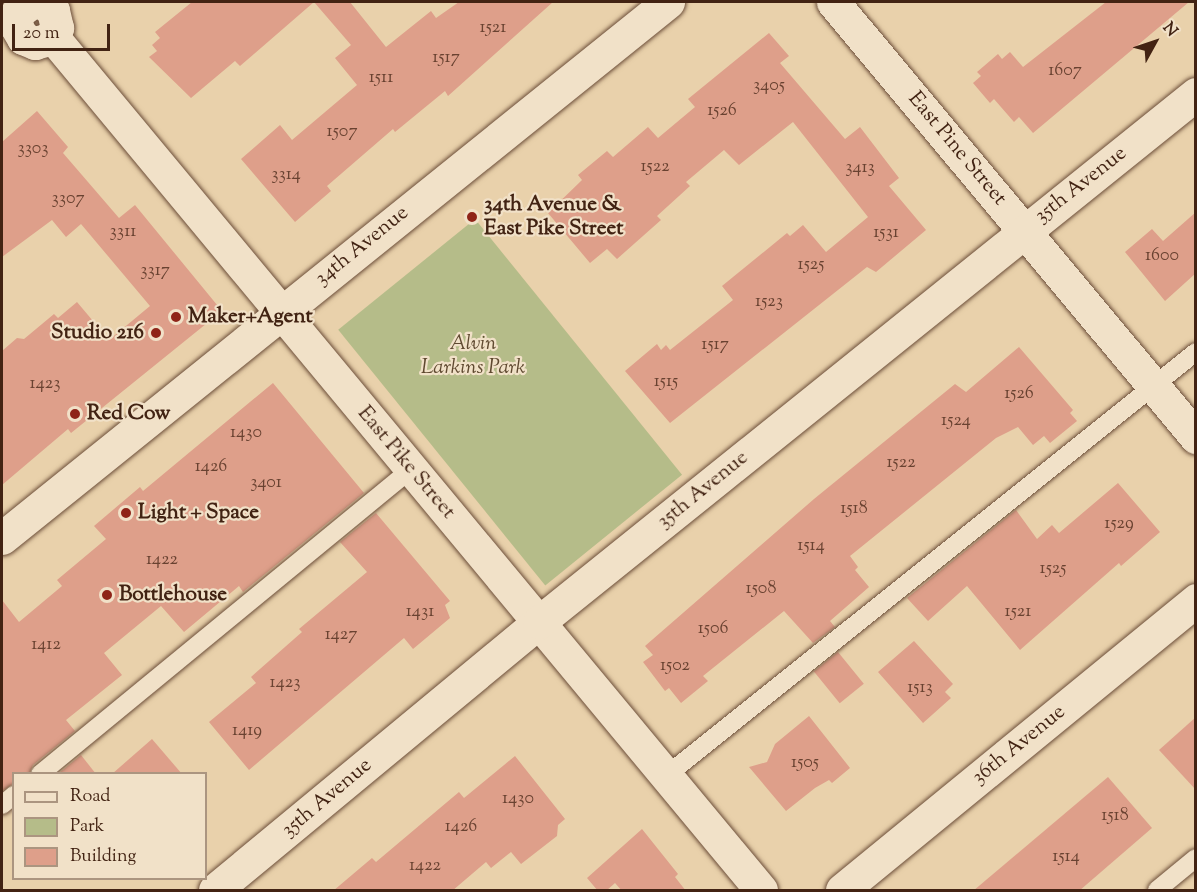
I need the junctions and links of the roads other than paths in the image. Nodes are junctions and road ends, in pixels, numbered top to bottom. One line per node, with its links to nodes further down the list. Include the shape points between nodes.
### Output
1 (668, 2): 6 (street, 34th Avenue)
2 (833, 2): 5 (street, East Pine Street)
3 (35, 16): 6 (street, East Pike Street)
4 (1196, 94): 5 (street, 35th Avenue)
5 (1025, 229): 8 (street, East Pine Street); 13 (street, 35th Avenue)
6 (279, 311): 10 (street, East Pike Street); 11 (street, 34th Avenue)
7 (1196, 352): 8 (lane)
8 (1153, 385): 9 (street, East Pine Street); 15 (lane)
9 (1196, 436)
10 (411, 469): 13 (street, East Pike Street); 14 (lane)
11 (2, 538)
12 (1196, 600): 19 (street, 36th Avenue)
13 (539, 622): 15 (street, East Pike Street); 17 (street, 35th Avenue)
14 (42, 772)
15 (667, 775): 18 (street, East Pike Street)
16 (1196, 858): 20 (lane)
17 (215, 891)
18 (761, 891)
19 (842, 891)
20 (1157, 891)

